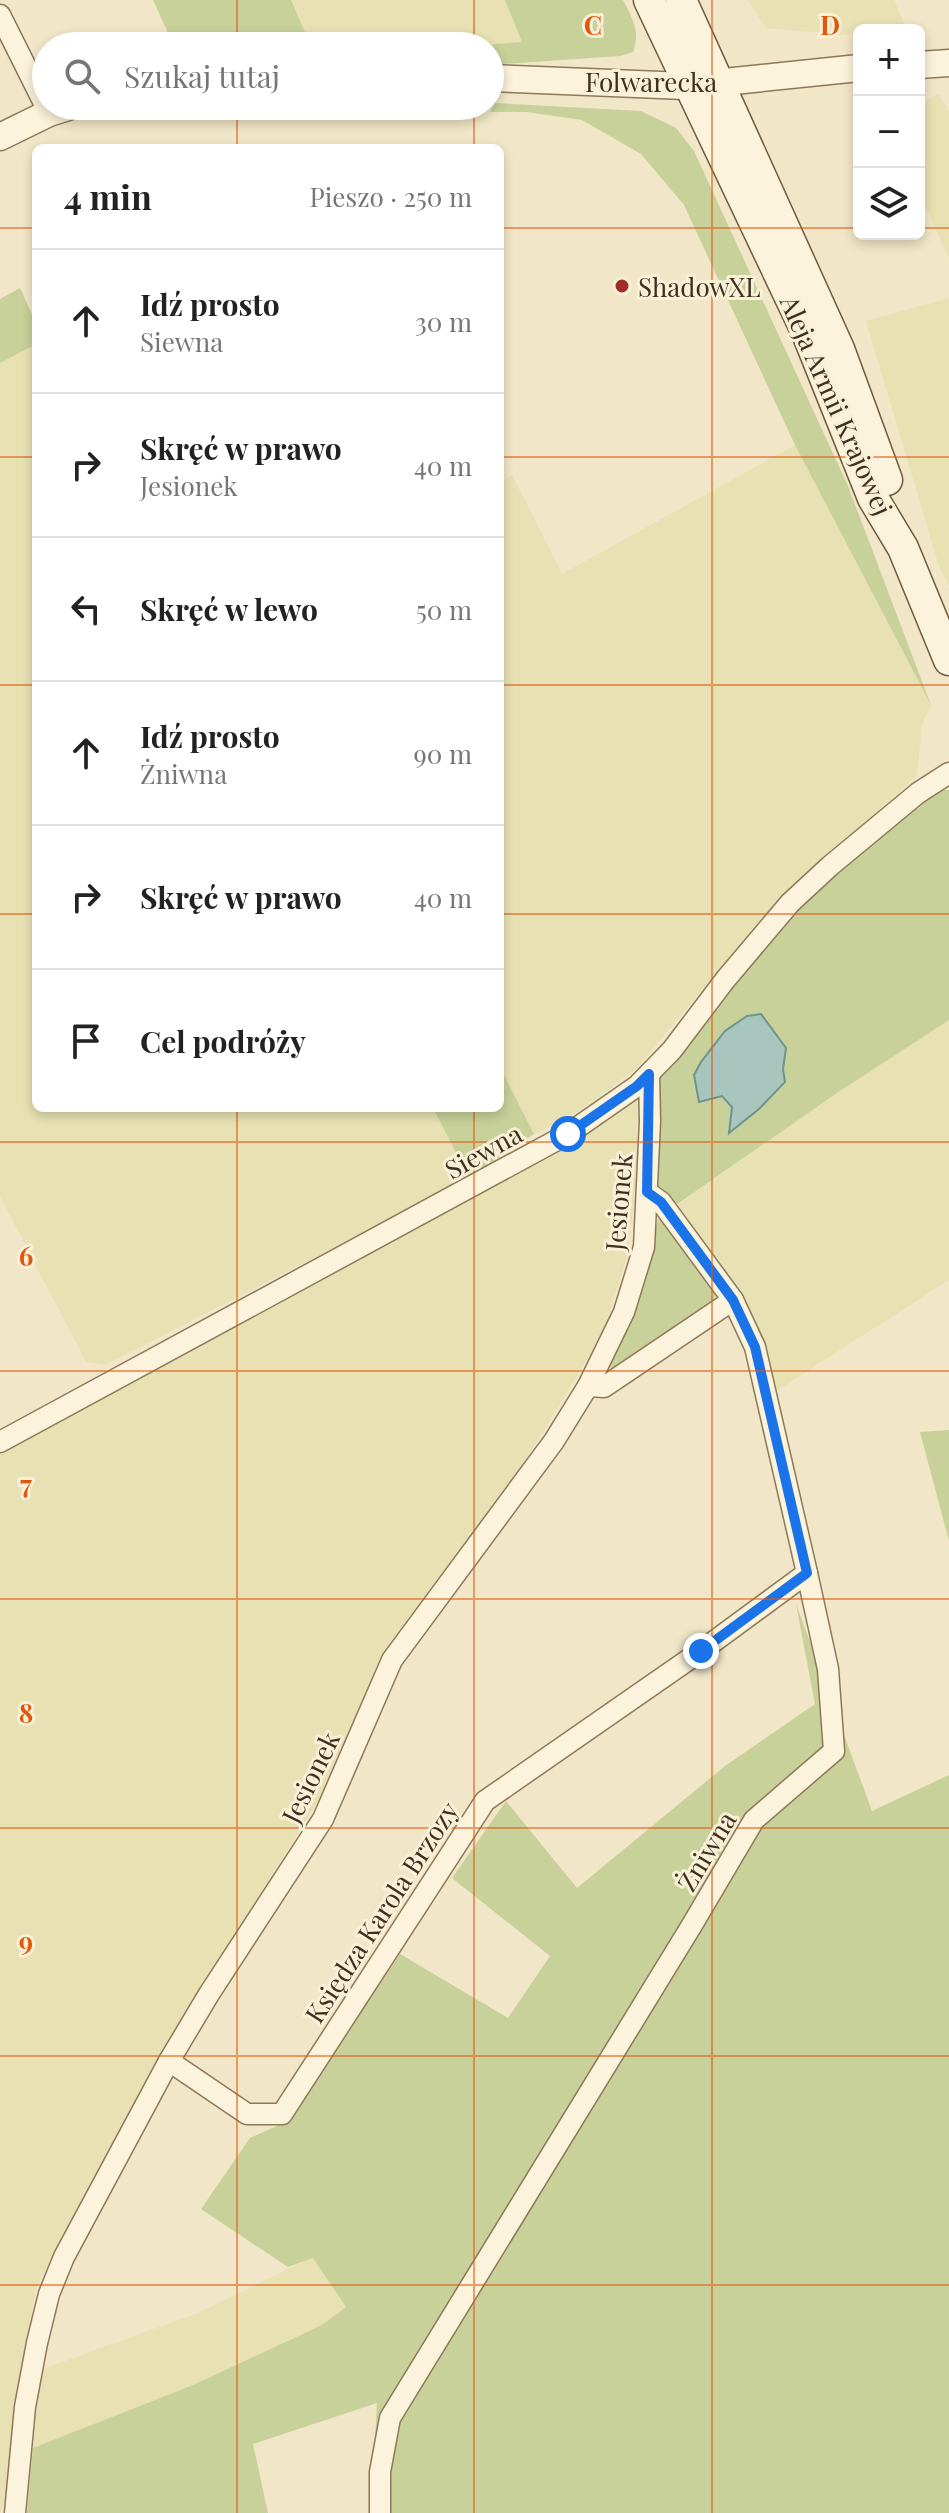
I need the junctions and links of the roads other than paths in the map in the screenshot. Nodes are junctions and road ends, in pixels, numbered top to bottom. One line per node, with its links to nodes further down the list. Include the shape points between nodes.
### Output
1 (649, 0): 9 (main road, Aleja Armii Krajowej)
2 (681, 0): 9 (main road, Aleja Armii Krajowej)
3 (0, 15): 5 (street)
4 (949, 63): 6 (street)
5 (32, 65)
6 (925, 65)
7 (853, 69): 9 (street, Folwarecka)
8 (504, 78): 9 (street, Folwarecka)
9 (704, 83): 12 (main road, Aleja Armii Krajowej, via 839,349 891,490 903,548)
10 (36, 120): 11 (street)
11 (0, 137)
12 (949, 660)
13 (949, 773): 14 (street, Siewna, via 885,820 790,903)
14 (649, 1074): 15 (street, Jesionek); 18 (street, Siewna, via 568,1134)
15 (647, 1192): 16 (street, Żniwna, via 661,1202); 17 (street, Jesionek, via 644,1247 624,1312)
16 (733, 1300): 17 (street, via 604,1387); 19 (street, Żniwna, via 755,1347)
17 (588, 1386): 20 (street, Jesionek, via 554,1441 392,1660 323,1819)
18 (0, 1442)
19 (807, 1573): 20 (street, Księdza Karola Brzozy, via 485,1801 282,2114 247,2114); 22 (street, Żniwna, via 828,1669 834,1751 754,1820 390,2418 380,2472)
20 (169, 2061): 21 (street, Jesionek, via 49,2294 25,2407)
21 (15, 2513)
22 (380, 2513)

